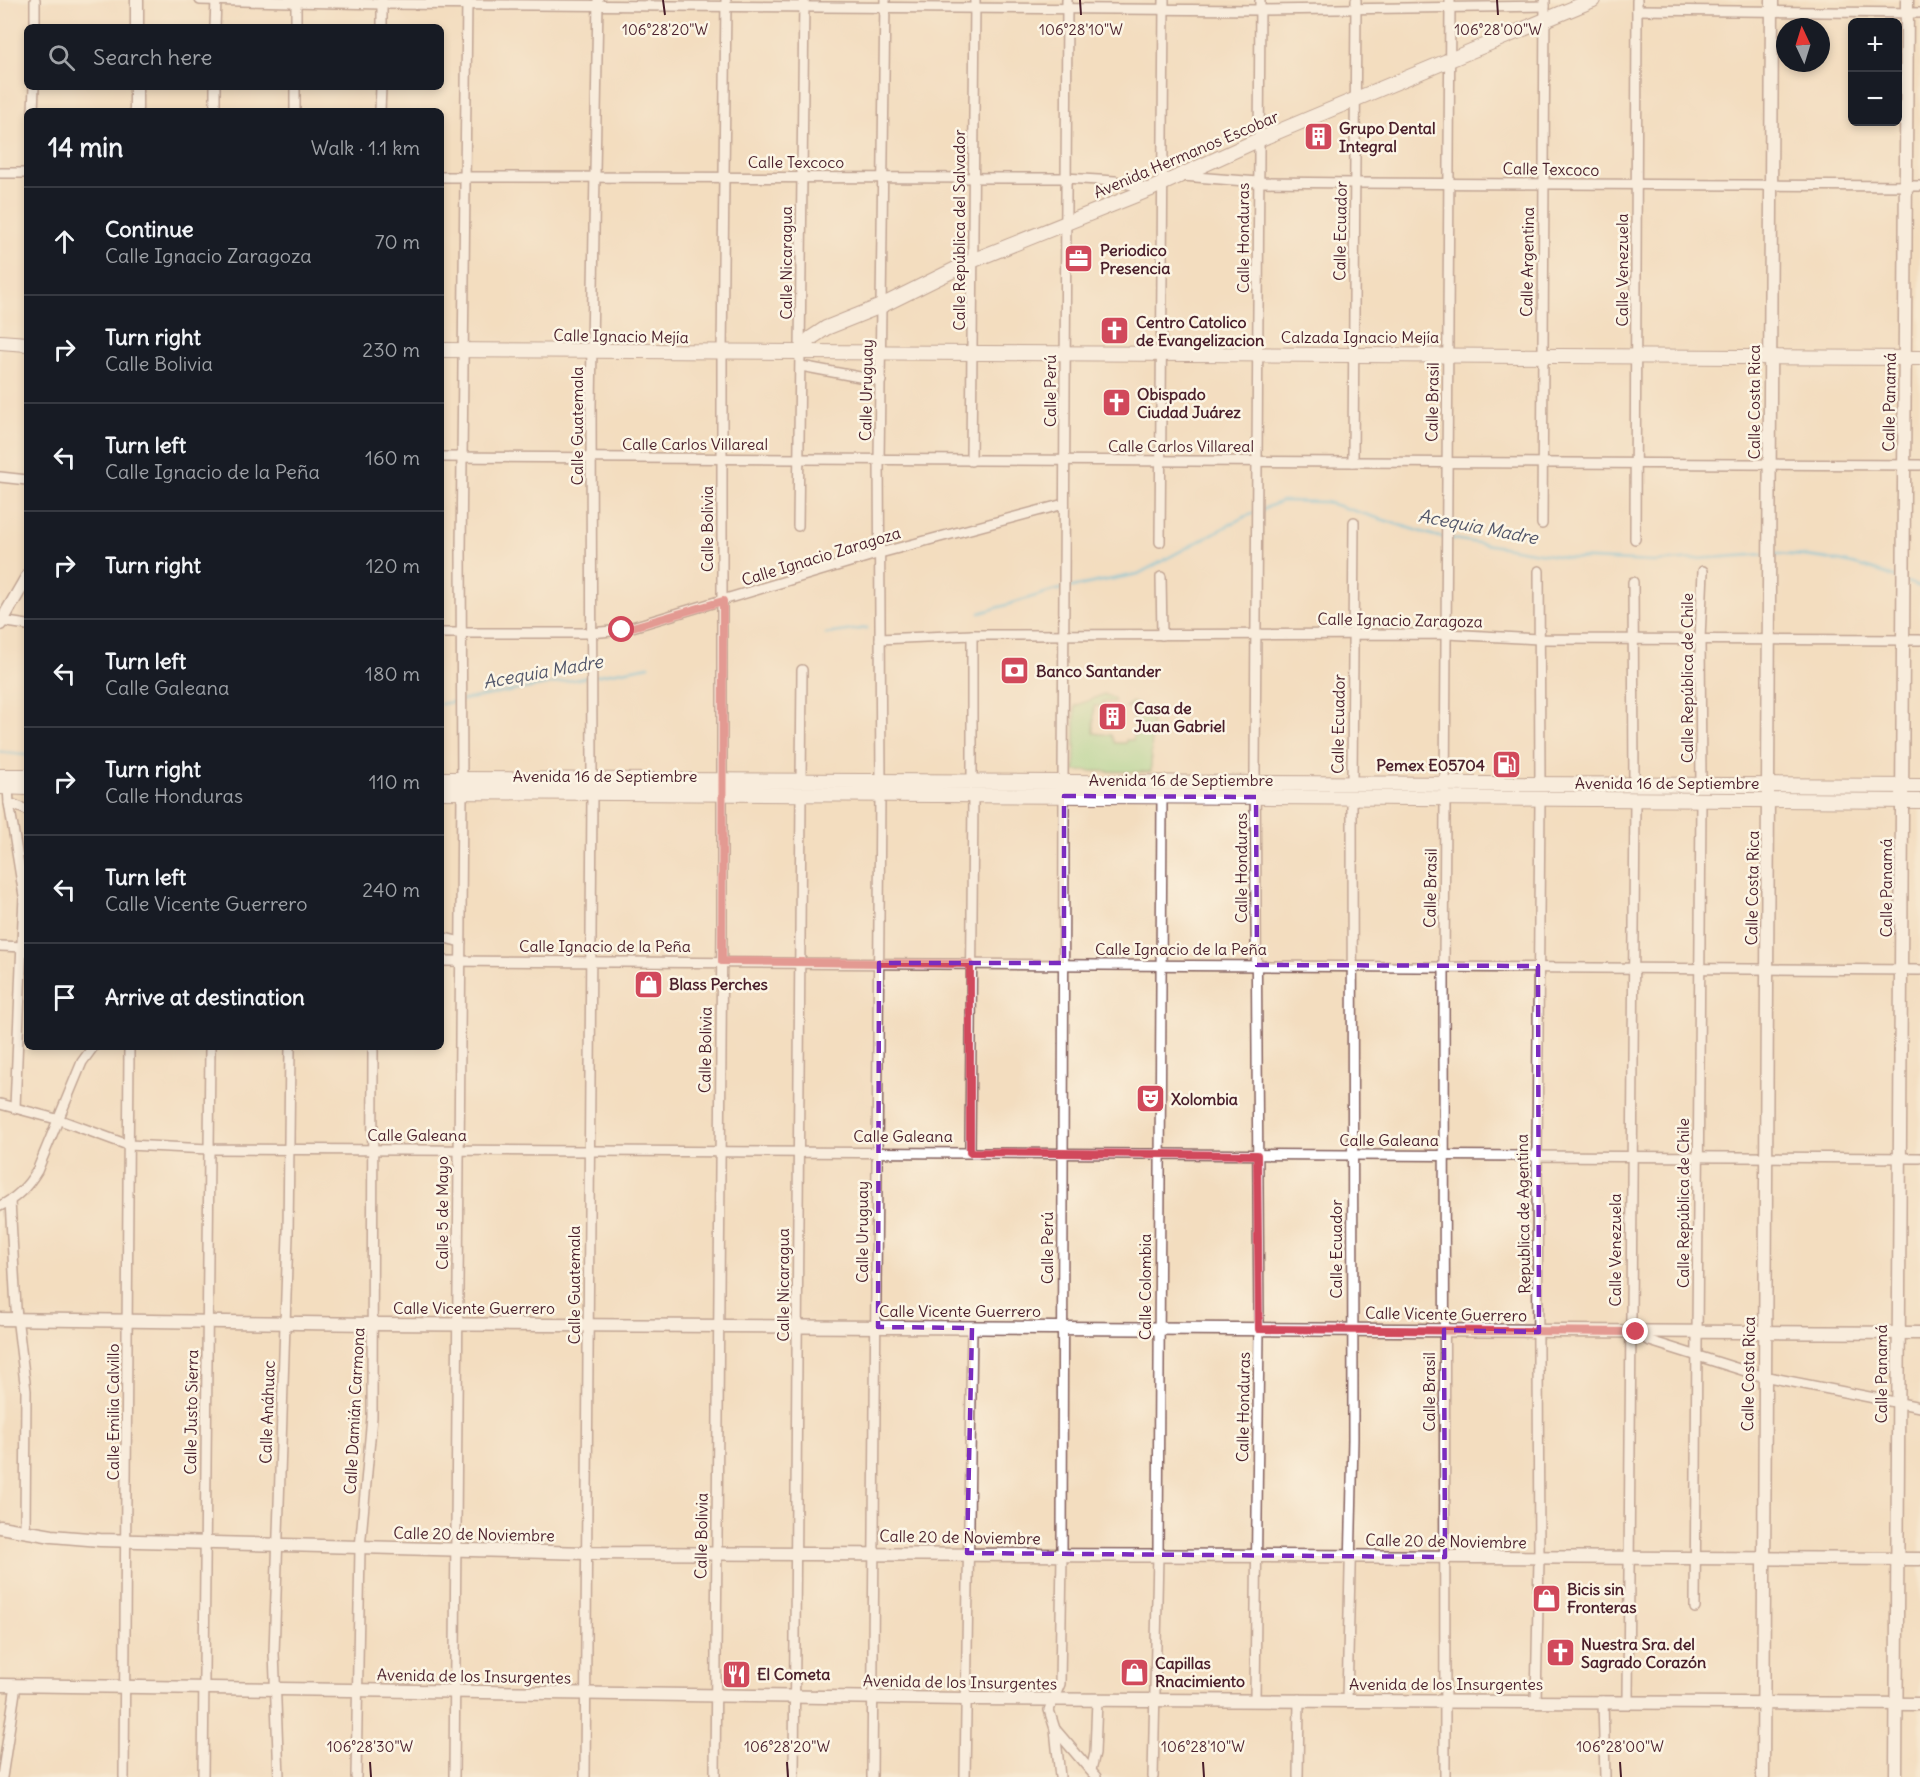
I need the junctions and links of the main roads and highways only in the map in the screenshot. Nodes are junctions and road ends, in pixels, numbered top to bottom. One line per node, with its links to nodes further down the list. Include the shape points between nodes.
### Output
1 (137, 0): 6 (main road)
2 (1593, 0): 5 (main road, Avenida Hermanos Escobar)
3 (1772, 5): 13 (main road, Calle Costa Rica)
4 (1911, 8): 14 (main road, Calle Panamá, via 1906,186)
5 (1545, 9): 12 (main road, Avenida Hermanos Escobar, via 1452,60 974,260 826,328)
6 (137, 24)
7 (136, 90): 8 (main road)
8 (136, 108)
9 (0, 342): 10 (main road)
10 (24, 344)
11 (444, 350): 12 (main road, Calle Ignacio Mejía, via 722,354)
12 (800, 351): 13 (main road, Calzada Ignacio Mejía)
13 (1771, 356): 14 (main road, Calzada Ignacio Mejía); 27 (main road, Calle Costa Rica)
14 (1913, 358): 21 (main road, Calle Panamá, via 1905,465)
15 (24, 582): 16 (main road)
16 (1, 622)
17 (24, 777): 19 (main road)
18 (444, 780): 20 (main road, Avenida 16 de Septiembre)
19 (3, 784): 23 (main road)
20 (462, 785): 24 (main road, Avenida 16 de Septiembre); 25 (main road, Avenida 16 de Septiembre)
21 (1902, 786): 22 (main road, Avenida 16 de Septiembre); 27 (main road, Avenida 16 de Septiembre); 28 (main road, Calle Panamá)
22 (1920, 786)
23 (24, 788)
24 (1063, 789): 26 (main road, Avenida 16 de Septiembre, via 1256,782 1446,782 1634,785); 26 (main road, Avenida 16 de Septiembre, via 1162,796 1446,799 1635,799)
25 (444, 791)
26 (1701, 792): 27 (main road, Avenida 16 de Septiembre)
27 (1769, 793): 28 (main road, Avenida 16 de Septiembre); 31 (main road, Calle Costa Rica)
28 (1903, 801): 29 (main road, Avenida 16 de Septiembre); 32 (main road, Calle Panamá)
29 (1920, 801)
30 (0, 1320): 31 (main road, Calle Vicente Guerrero)
31 (1765, 1331): 32 (main road, Calle Vicente Guerrero); 35 (main road, Calle Costa Rica)
32 (1898, 1333): 33 (main road, Calle Vicente Guerrero); 36 (main road, Calle Panamá)
33 (1920, 1333)
34 (0, 1527): 35 (main road, Calle 20 de Noviembre, via 69,1539 587,1553)
35 (1762, 1557): 36 (main road, Calle 20 de Noviembre); 39 (main road, Calle Costa Rica)
36 (1896, 1558): 37 (main road, Calle 20 de Noviembre); 40 (main road, Calle Panamá)
37 (1920, 1559)
38 (0, 1685): 39 (main road, Avenida de los Insurgentes, via 966,1699)
39 (1762, 1701): 40 (main road, Avenida de los Insurgentes); 42 (main road, Calle Costa Rica)
40 (1896, 1704): 41 (main road, Avenida de los Insurgentes); 43 (main road, Calle Panamá)
41 (1920, 1704)
42 (1763, 1777)
43 (1896, 1777)

